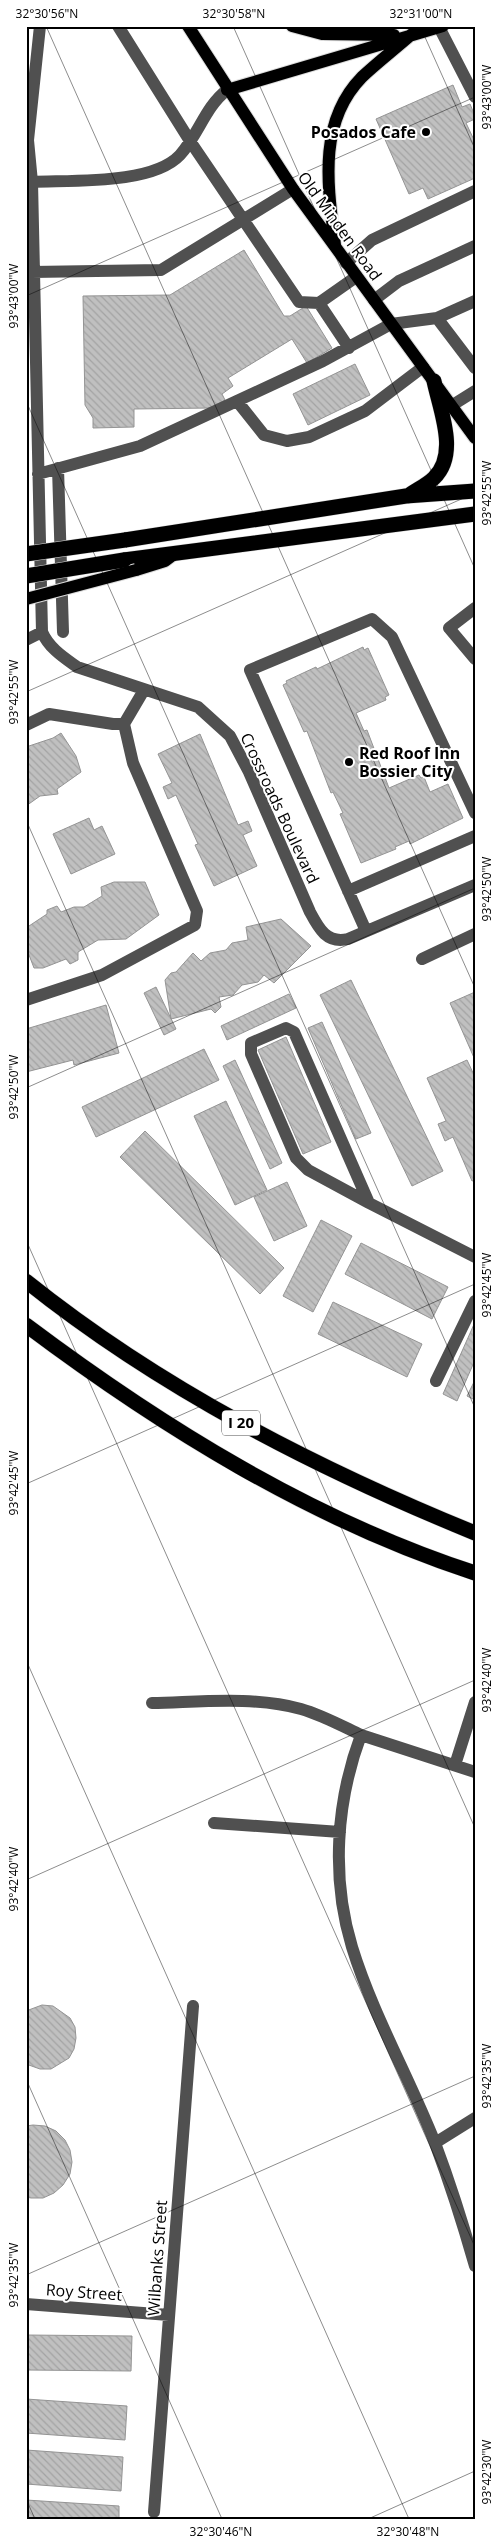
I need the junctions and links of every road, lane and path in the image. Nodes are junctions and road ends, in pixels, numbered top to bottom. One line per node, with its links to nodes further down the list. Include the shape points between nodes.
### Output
1 (40, 26): 9 (street)
2 (118, 26): 10 (street)
3 (188, 26): 7 (main road, Old Minden Road)
4 (292, 26): 6 (main road, via 322,34)
5 (441, 27): 6 (main road); 8 (street)
6 (412, 34): 7 (main road); 15 (main road, via 361,78 334,123 328,148 327,174)
7 (227, 90): 10 (street, via 216,98); 12 (main road, Old Minden Road)
8 (475, 97)
9 (27, 140): 11 (street)
10 (190, 141): 11 (street, via 180,155 152,171 125,177); 14 (street)
11 (32, 182): 18 (street)
12 (293, 189): 14 (street); 15 (main road, Old Minden Road)
13 (475, 191): 17 (street, via 372,240)
14 (243, 220): 18 (street, via 161,270); 22 (street, via 299,302)
15 (335, 246): 17 (main road, Old Minden Road)
16 (475, 246): 20 (street, via 399,281)
17 (346, 263): 19 (main road, Old Minden Road)
18 (32, 272): 33 (street)
19 (356, 277): 20 (main road, Old Minden Road); 22 (street)
20 (374, 300): 24 (main road, Old Minden Road)
21 (475, 301): 23 (street)
22 (319, 303): 25 (street)
23 (437, 318): 24 (street); 27 (street)
24 (392, 324): 25 (street); 26 (main road, Old Minden Road)
25 (350, 348): 30 (street)
26 (423, 367): 28 (main road, Old Minden Road); 30 (street, via 365,412 309,437 287,441 264,435)
27 (475, 368)
28 (434, 381): 31 (main road, Old Minden Road); 37 (highway, via 447,451 442,469 433,479)
29 (475, 391): 31 (street)
30 (237, 401): 34 (street, via 140,446)
31 (451, 406): 32 (main road, Old Minden Road)
32 (475, 438)
33 (32, 456): 35 (street)
34 (58, 468): 35 (street); 44 (street)
35 (38, 474): 45 (street)
36 (475, 491): 37 (highway)
37 (406, 496): 40 (highway, bridge)
38 (475, 514): 39 (highway)
39 (176, 552): 41 (highway, bridge); 42 (main road, bridge, via 165,561 136,570)
40 (26, 554)
41 (26, 576)
42 (26, 598)
43 (475, 608): 47 (street, via 449,628)
44 (63, 632)
45 (44, 637): 46 (street); 48 (street, Crossroads Boulevard, via 61,656 77,666)
46 (26, 640)
47 (475, 659)
48 (144, 690): 49 (street); 55 (street, Crossroads Boulevard, via 198,707 230,736 310,912 323,933 339,941)
49 (124, 724): 50 (street, via 49,714); 58 (street, via 133,763 197,911 195,925 102,974)
50 (26, 725)
51 (475, 813): 54 (street, via 392,637 372,619 250,670)
52 (475, 836): 54 (street)
53 (475, 885): 55 (street, Crossroads Boulevard)
54 (348, 891): 55 (street)
55 (366, 931)
56 (475, 934): 57 (street)
57 (422, 959)
58 (26, 1000)
59 (370, 1203): 59 (street, via 308,1170 296,1158 251,1054 251,1043 286,1028 294,1032); 60 (street)
60 (474, 1254)
61 (26, 1281): 65 (highway, I 20, via 119,1349 219,1412 378,1492)
62 (475, 1301): 64 (street)
63 (26, 1325): 66 (highway, I 20, via 188,1438 370,1532)
64 (436, 1381)
65 (475, 1533)
66 (475, 1573)
67 (475, 1702): 70 (street)
68 (152, 1703): 69 (street, via 281,1705 303,1710)
69 (361, 1735): 70 (street); 73 (street, via 346,1778)
70 (455, 1765): 71 (street)
71 (475, 1772)
72 (214, 1823): 73 (street)
73 (340, 1832): 76 (street, via 343,1906 352,1945)
74 (193, 2006): 79 (street, Wilbanks Street)
75 (475, 2118): 76 (street)
76 (434, 2143): 77 (street)
77 (475, 2266)
78 (26, 2304): 79 (street, Roy Street)
79 (169, 2315): 80 (street, Wilbanks Street)
80 (154, 2512)

